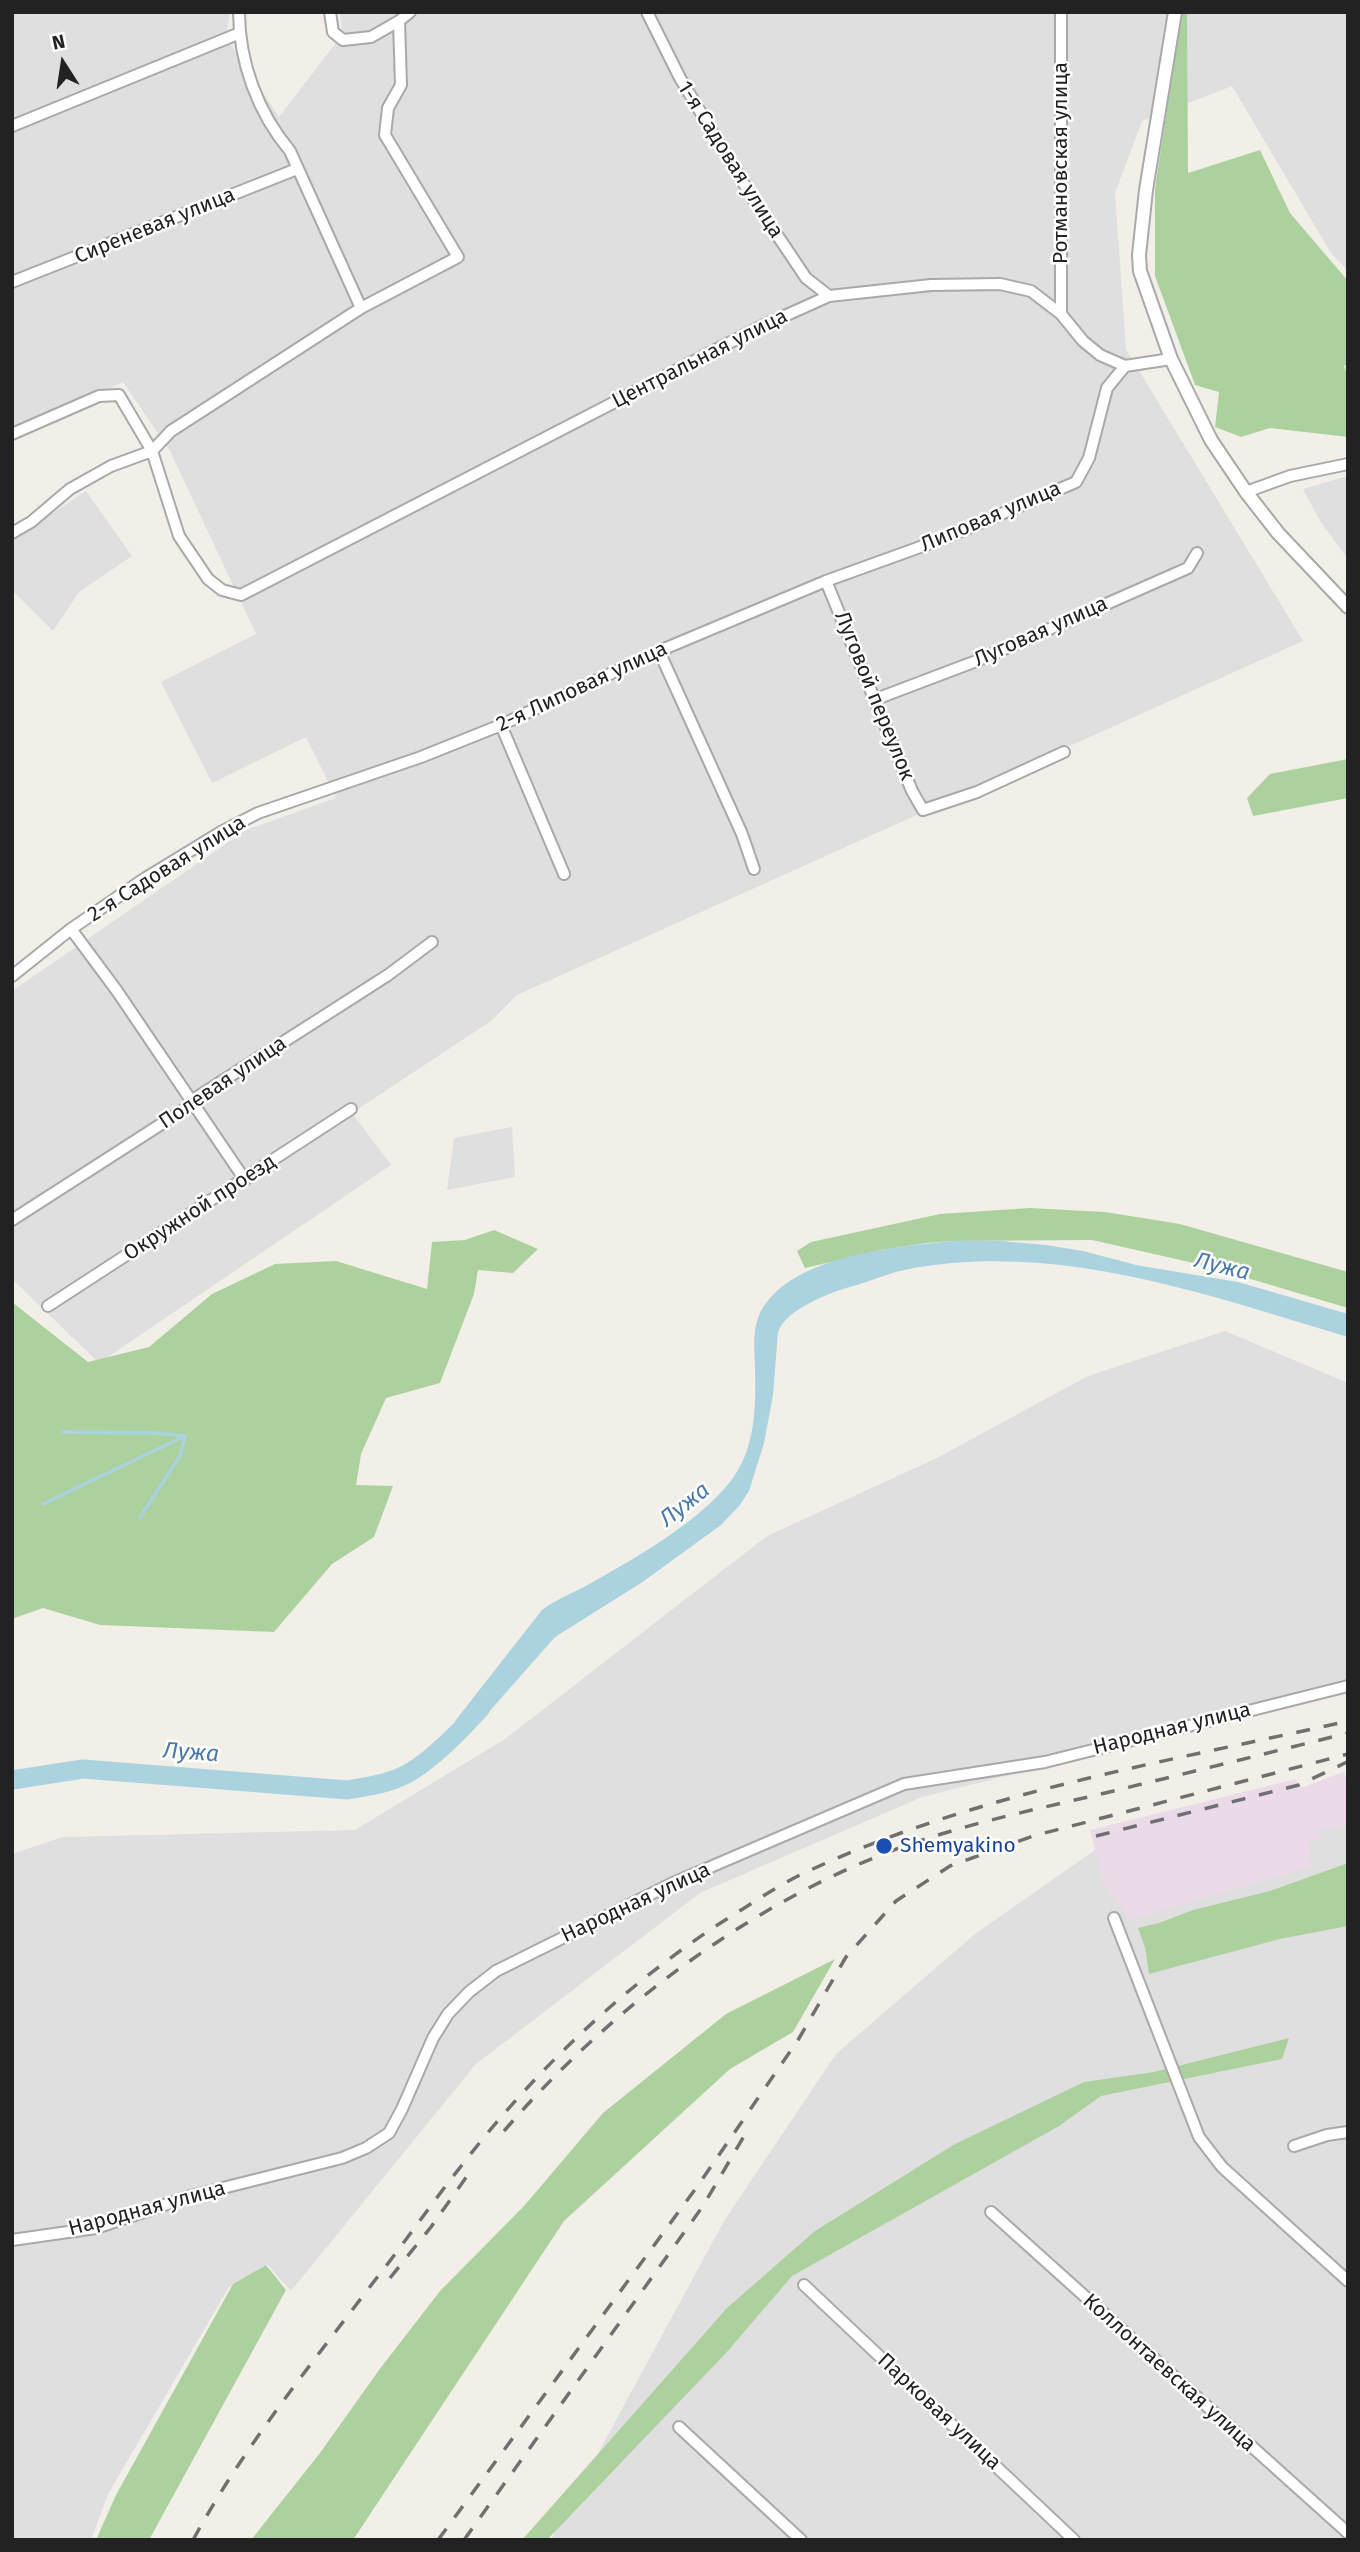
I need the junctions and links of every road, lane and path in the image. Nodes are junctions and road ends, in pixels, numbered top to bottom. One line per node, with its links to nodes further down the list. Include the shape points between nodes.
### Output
1 (239, 12): 8 (street)
2 (330, 12): 7 (street, via 333,32 343,40 371,37)
3 (410, 12): 7 (street)
4 (647, 12): 12 (street, 1-я Садовая улица, via 680,78 767,221 806,278)
5 (1061, 12): 14 (street, Ротмановская улица)
6 (1175, 12): 15 (street, via 1139,255 1140,271)
7 (399, 21): 13 (street, via 401,85 388,108 386,135 458,257)
8 (240, 33): 9 (street); 10 (street, via 252,87)
9 (12, 126)
10 (297, 169): 11 (street, Сиреневая улица); 13 (street)
11 (12, 282)
12 (829, 296): 14 (street, Центральная улица, via 930,285 1000,284 1031,290); 18 (street, Центральная улица, via 760,327 242,595 222,590 208,579 179,536)
13 (361, 308): 18 (street, via 171,431)
14 (1061, 314): 16 (street, Центральная улица, via 1100,355)
15 (1171, 359): 16 (street); 20 (street, via 1211,440)
16 (1125, 366): 23 (street, Липовая улица, via 1107,388 1089,458 1076,482 946,538)
17 (12, 434): 18 (street, via 99,396 119,395)
18 (152, 451): 21 (street, via 111,466 70,489)
19 (1348, 464): 20 (street, via 1290,476)
20 (1246, 492): 24 (street)
21 (12, 533)
22 (1197, 553): 26 (street, Луговая улица, via 1188,568 979,660)
23 (826, 581): 25 (street, 2-я Липовая улица); 26 (street, Луговой переулок)
24 (1348, 607)
25 (659, 651): 27 (street, 2-я Липовая улица); 30 (street)
26 (876, 699): 28 (street, Луговой переулок, via 923,810 977,792)
27 (500, 725): 29 (street, 2-я Липовая улица); 31 (street)
28 (1064, 752)
29 (334, 787): 32 (street, 2-я Садовая улица, via 258,813 221,832)
30 (754, 869)
31 (564, 874)
32 (71, 929): 34 (street, 2-я Садовая улица); 35 (street)
33 (432, 942): 35 (street, Полевая улица)
34 (12, 976)
35 (194, 1103): 37 (street); 38 (street, Полевая улица)
36 (351, 1109): 37 (street, Окружной проезд)
37 (245, 1180): 39 (street, Окружной проезд)
38 (12, 1220)
39 (48, 1306)
40 (1348, 1686): 45 (street, Народная улица, via 1045,1762 904,1784 673,1884 496,1971 448,2014 389,2133 366,2148 191,2196 96,2228)
41 (1114, 1917): 46 (street, via 1199,2137 1222,2167)
42 (1348, 2132): 43 (street)
43 (1294, 2146)
44 (991, 2212): 49 (street, Коллонтаевская улица)
45 (12, 2240)
46 (1348, 2281)
47 (804, 2285): 51 (street, Парковая улица)
48 (679, 2427): 50 (street)
49 (1348, 2533)
50 (801, 2540)
51 (1074, 2540)

